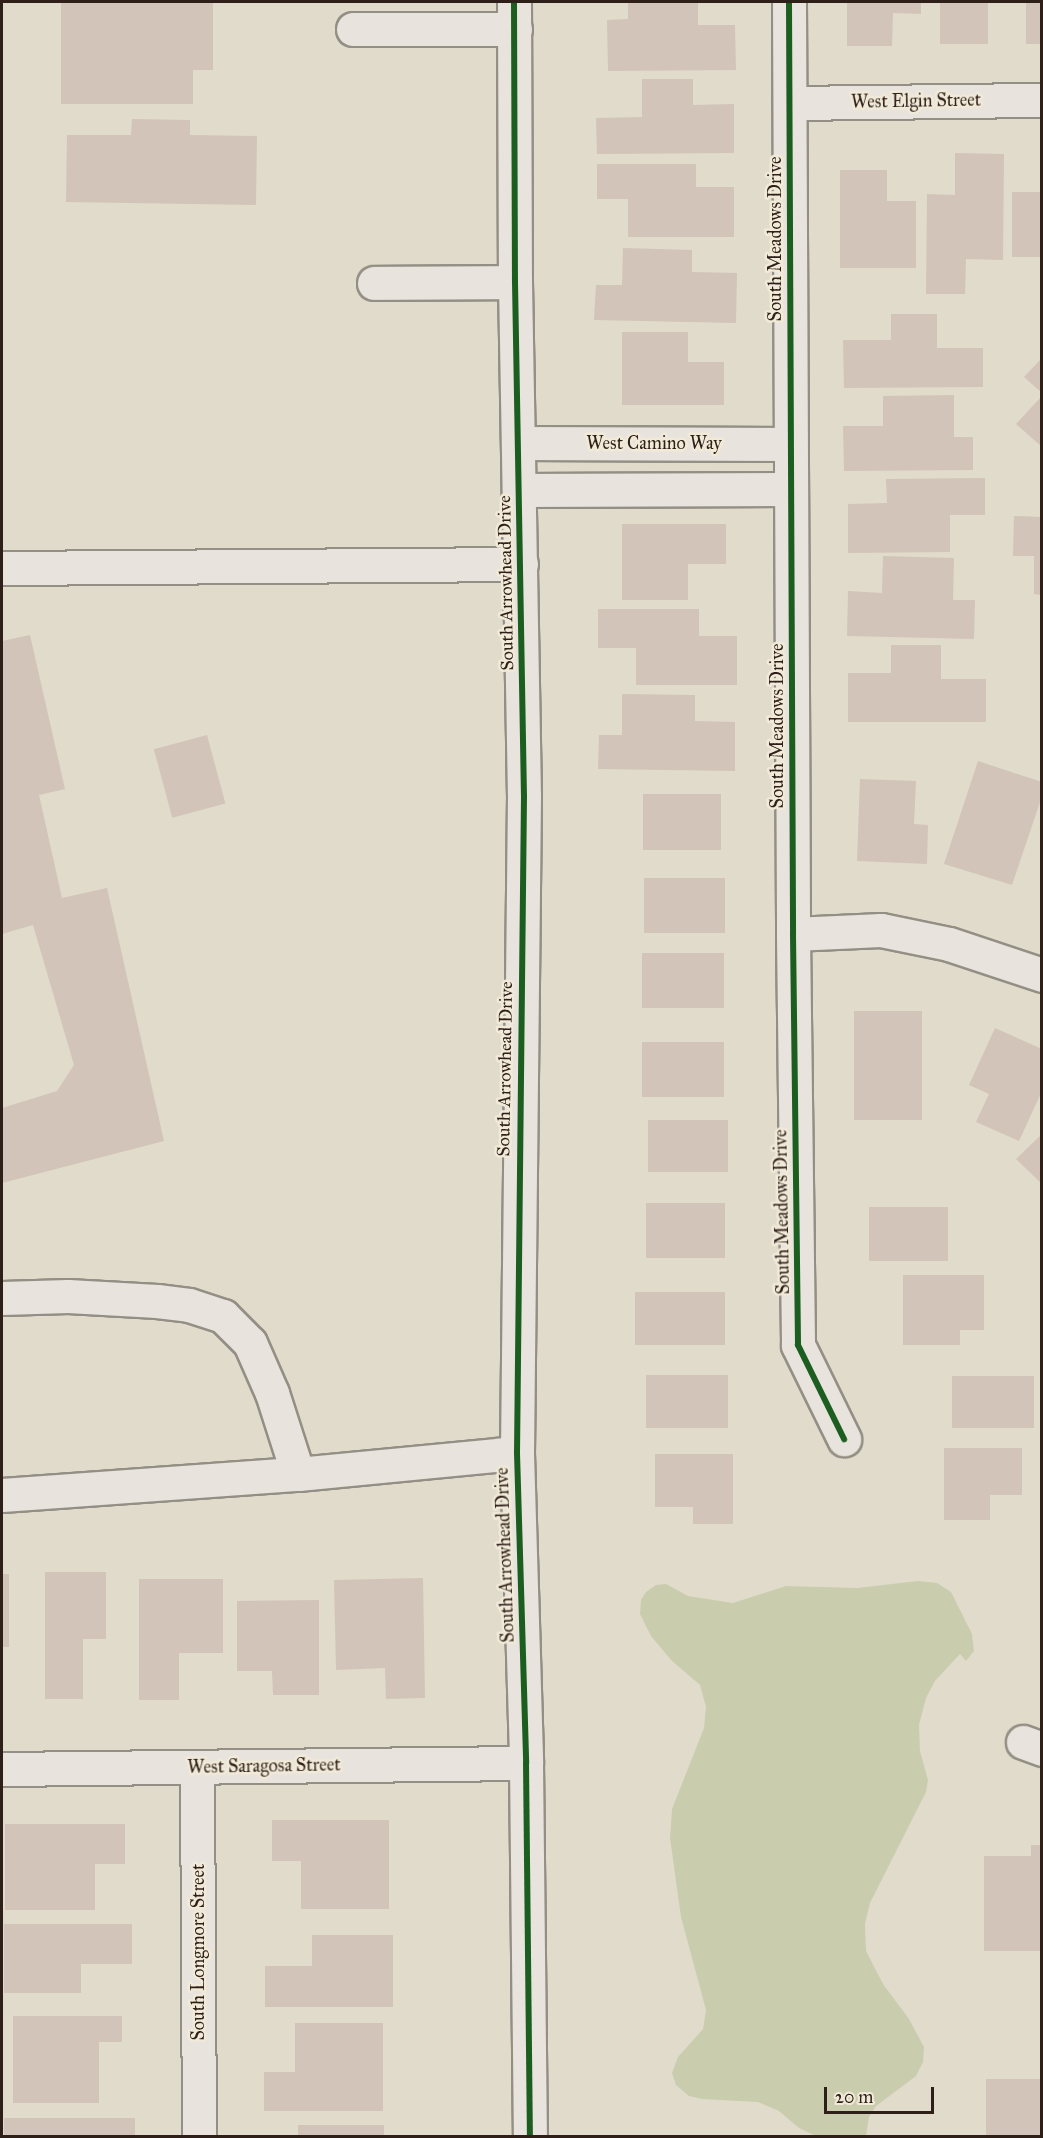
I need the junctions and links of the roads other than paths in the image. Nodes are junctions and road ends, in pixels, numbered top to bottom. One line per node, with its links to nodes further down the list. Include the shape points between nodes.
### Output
1 (789, 2): 5 (street, South Meadows Drive)
2 (515, 15): 3 (street); 6 (street, South Arrowhead Drive)
3 (353, 29)
4 (1041, 100): 5 (street, West Elgin Street)
5 (790, 103): 9 (street, South Meadows Drive)
6 (515, 282): 7 (street); 8 (street, South Arrowhead Drive)
7 (375, 284)
8 (518, 443): 9 (street, West Camino Way); 11 (street, South Arrowhead Drive)
9 (790, 444): 10 (street, South Meadows Drive)
10 (790, 489): 11 (street); 14 (street, South Meadows Drive)
11 (520, 490): 12 (street, South Arrowhead Drive)
12 (521, 564): 13 (street); 18 (street, South Arrowhead Drive, via 524,796)
13 (2, 568)
14 (793, 934): 15 (street, via 880,930 949,944); 17 (street, South Meadows Drive, via 798,1345)
15 (1041, 975)
16 (2, 1298): 19 (street, via 68,1296 157,1301 189,1305 223,1316 250,1343 272,1393)
17 (844, 1438)
18 (517, 1453): 19 (street); 21 (street, South Arrowhead Drive)
19 (298, 1474): 20 (street)
20 (2, 1495)
21 (526, 1763): 22 (street, West Saragosa Street); 25 (street, South Arrowhead Drive)
22 (197, 1767): 23 (street, West Saragosa Street); 24 (street, South Longmore Street)
23 (2, 1769)
24 (200, 2136)
25 (530, 2136)

